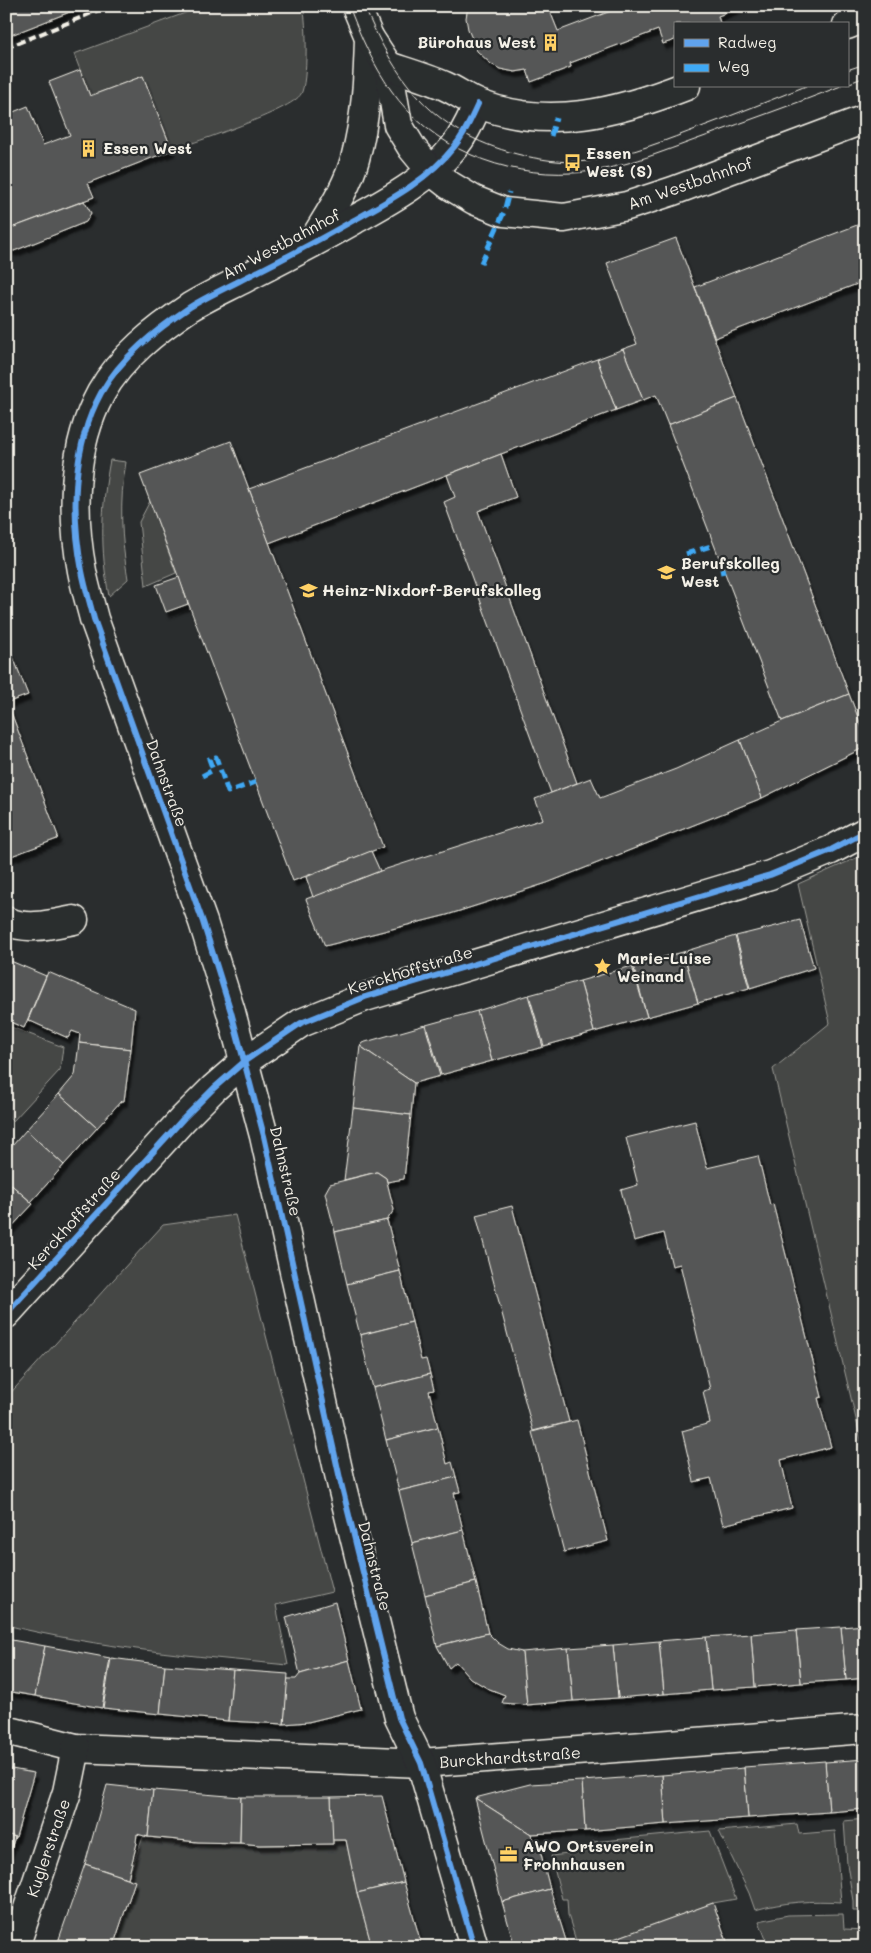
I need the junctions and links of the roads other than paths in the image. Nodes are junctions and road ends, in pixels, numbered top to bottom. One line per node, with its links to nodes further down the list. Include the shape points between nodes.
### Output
1 (356, 6): 4 (street)
2 (865, 18): 3 (street)
3 (848, 25)
4 (369, 37): 5 (street); 10 (street, Am Westbahnhof, via 368,96 355,160)
5 (388, 66): 7 (street, via 444,86); 9 (street, Am Westbahnhof, via 398,125)
6 (681, 88): 7 (street, via 646,101 563,118 511,114)
7 (478, 104): 9 (street, Am Westbahnhof, via 454,147)
8 (865, 119): 9 (street, Am Westbahnhof, via 673,191 627,206 564,218 504,212 474,200)
9 (430, 171): 10 (street, Am Westbahnhof, via 405,191)
10 (311, 244): 11 (street, Am Westbahnhof, via 192,306 170,321 122,364)
11 (95, 407): 15 (street, Dahnstraße, via 76,477 82,571 105,650 203,922)
12 (865, 832): 15 (street, Kerckhoffstraße, via 770,876 365,997 301,1023)
13 (74, 920): 14 (street, via 41,926)
14 (6, 922)
15 (245, 1061): 16 (street, Kerckhoffstraße, via 183,1119); 20 (street, Dahnstraße, via 394,1699 399,1718)
16 (6, 1314)
17 (865, 1729): 20 (street, Burckhardtstraße)
18 (6, 1730): 19 (street, Burckhardtstraße)
19 (76, 1748): 20 (street, Burckhardtstraße); 21 (street, Kuglerstraße, via 68,1792)
20 (421, 1763): 22 (street, Dahnstraße)
21 (14, 1947)
22 (474, 1947)

